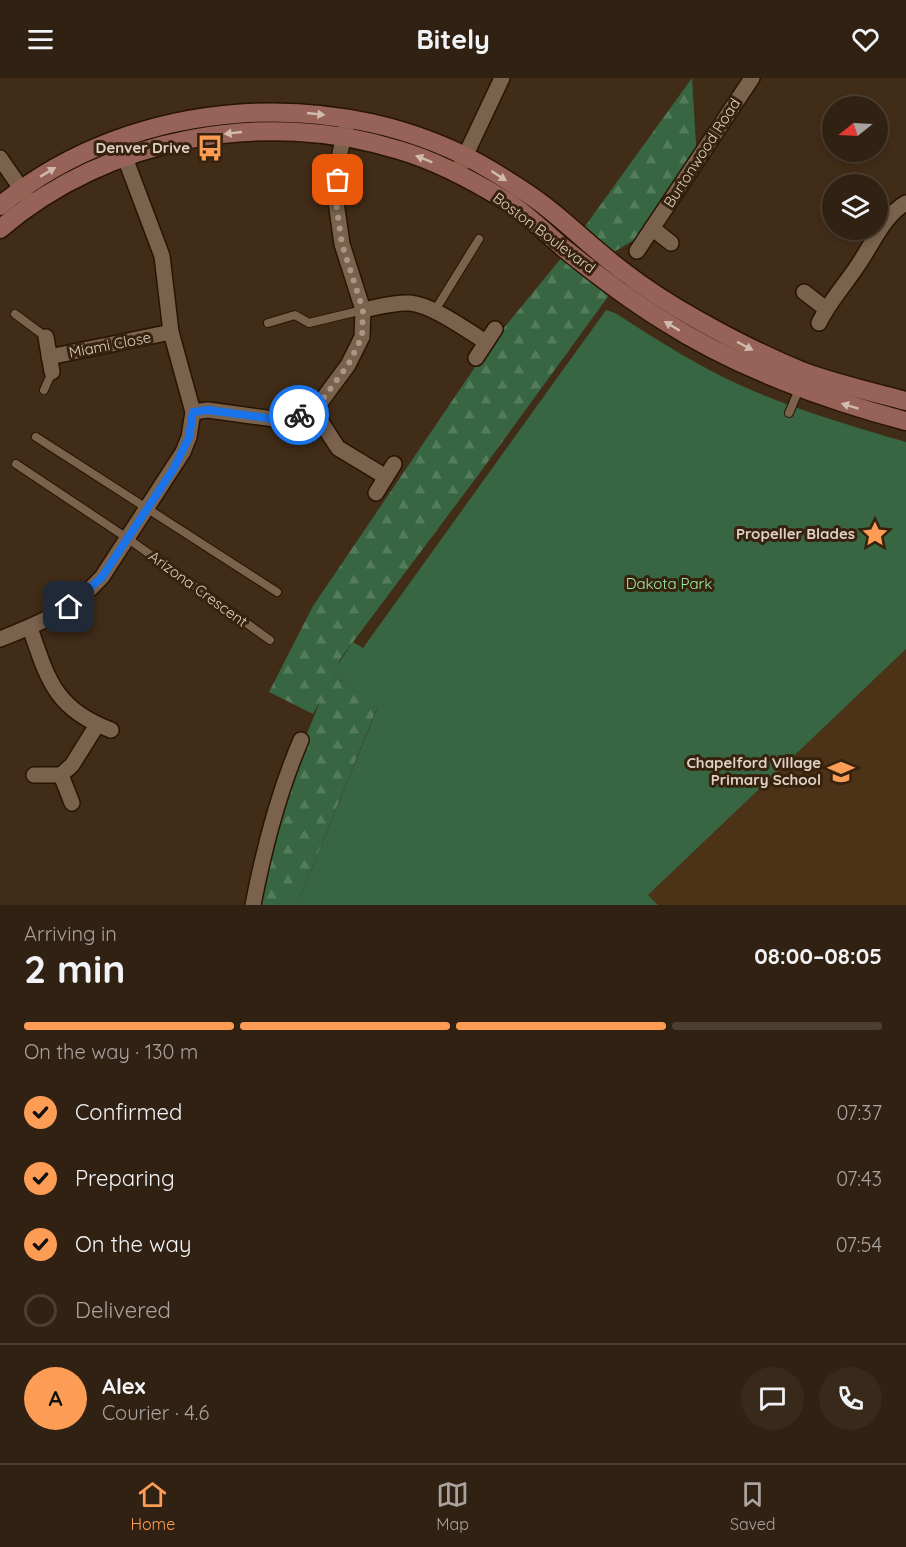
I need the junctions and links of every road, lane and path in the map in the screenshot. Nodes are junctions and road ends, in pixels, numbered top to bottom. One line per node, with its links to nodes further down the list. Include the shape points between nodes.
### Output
1 (502, 78): 6 (street)
2 (752, 78): 13 (street, Burtonwood Road)
3 (348, 118): 4 (street); 5 (street, Boston Boulevard, one-way to 3, via 163,126 231,114 291,112); 6 (street, Boston Boulevard, via 403,132)
4 (343, 137): 5 (street, Boston Boulevard, one-way to 5, via 292,131 233,133); 8 (street, Boston Boulevard, one-way to 4, via 398,149); 20 (street, via 337,191 339,224)
5 (121, 148): 9 (street, Boston Boulevard, one-way to 5, via 72,158); 11 (street, Boston Boulevard); 25 (street, via 162,256)
6 (465, 156): 8 (street); 30 (street, Boston Boulevard, one-way to 30, via 550,210 625,273 694,319)
7 (0, 158): 9 (street)
8 (457, 173): 30 (street, Boston Boulevard, one-way to 8, via 728,356 663,321 509,203)
9 (21, 188): 11 (street); 12 (street, Boston Boulevard)
10 (906, 203): 19 (street, via 888,219)
11 (32, 205): 14 (street, Boston Boulevard)
12 (0, 206)
13 (652, 228): 16 (street); 17 (street, Burtonwood Road)
14 (0, 229)
15 (479, 239): 21 (lane)
16 (671, 243)
17 (637, 250)
18 (804, 292): 19 (street)
19 (826, 309): 24 (street)
20 (363, 310): 21 (street, via 411,303); 23 (lane, via 309,322 295,315); 33 (street, via 362,337 348,365)
21 (434, 312): 28 (street, via 490,335)
22 (15, 314): 26 (lane, Miami Close)
23 (268, 323)
24 (819, 323)
25 (171, 332): 27 (street, Miami Close); 34 (street)
26 (46, 337): 27 (street, Miami Close)
27 (49, 357): 29 (street, Miami Close)
28 (476, 358)
29 (52, 372): 31 (lane, Miami Close)
30 (802, 380): 32 (street, Boston Boulevard); 35 (lane); 36 (street, Boston Boulevard, one-way to 30, via 836,402)
31 (44, 390)
32 (906, 401)
33 (314, 411): 34 (street, via 281,420 208,410); 40 (street, via 338,447)
34 (193, 412): 42 (street, via 183,452)
35 (789, 413)
36 (906, 422)
37 (36, 437): 42 (lane)
38 (16, 464): 43 (lane, Arizona Crescent)
39 (394, 464): 40 (street)
40 (386, 477): 41 (street)
41 (376, 493)
42 (146, 508): 43 (street); 44 (lane)
43 (127, 538): 45 (street, via 86,594); 47 (lane, Arizona Crescent)
44 (277, 592)
45 (30, 628): 46 (street); 50 (street, via 45,670 65,704 104,728)
46 (0, 639)
47 (270, 640)
48 (301, 740): 52 (street, via 272,822)
49 (34, 775): 50 (street)
50 (61, 775): 51 (street)
51 (72, 803)
52 (253, 905)

